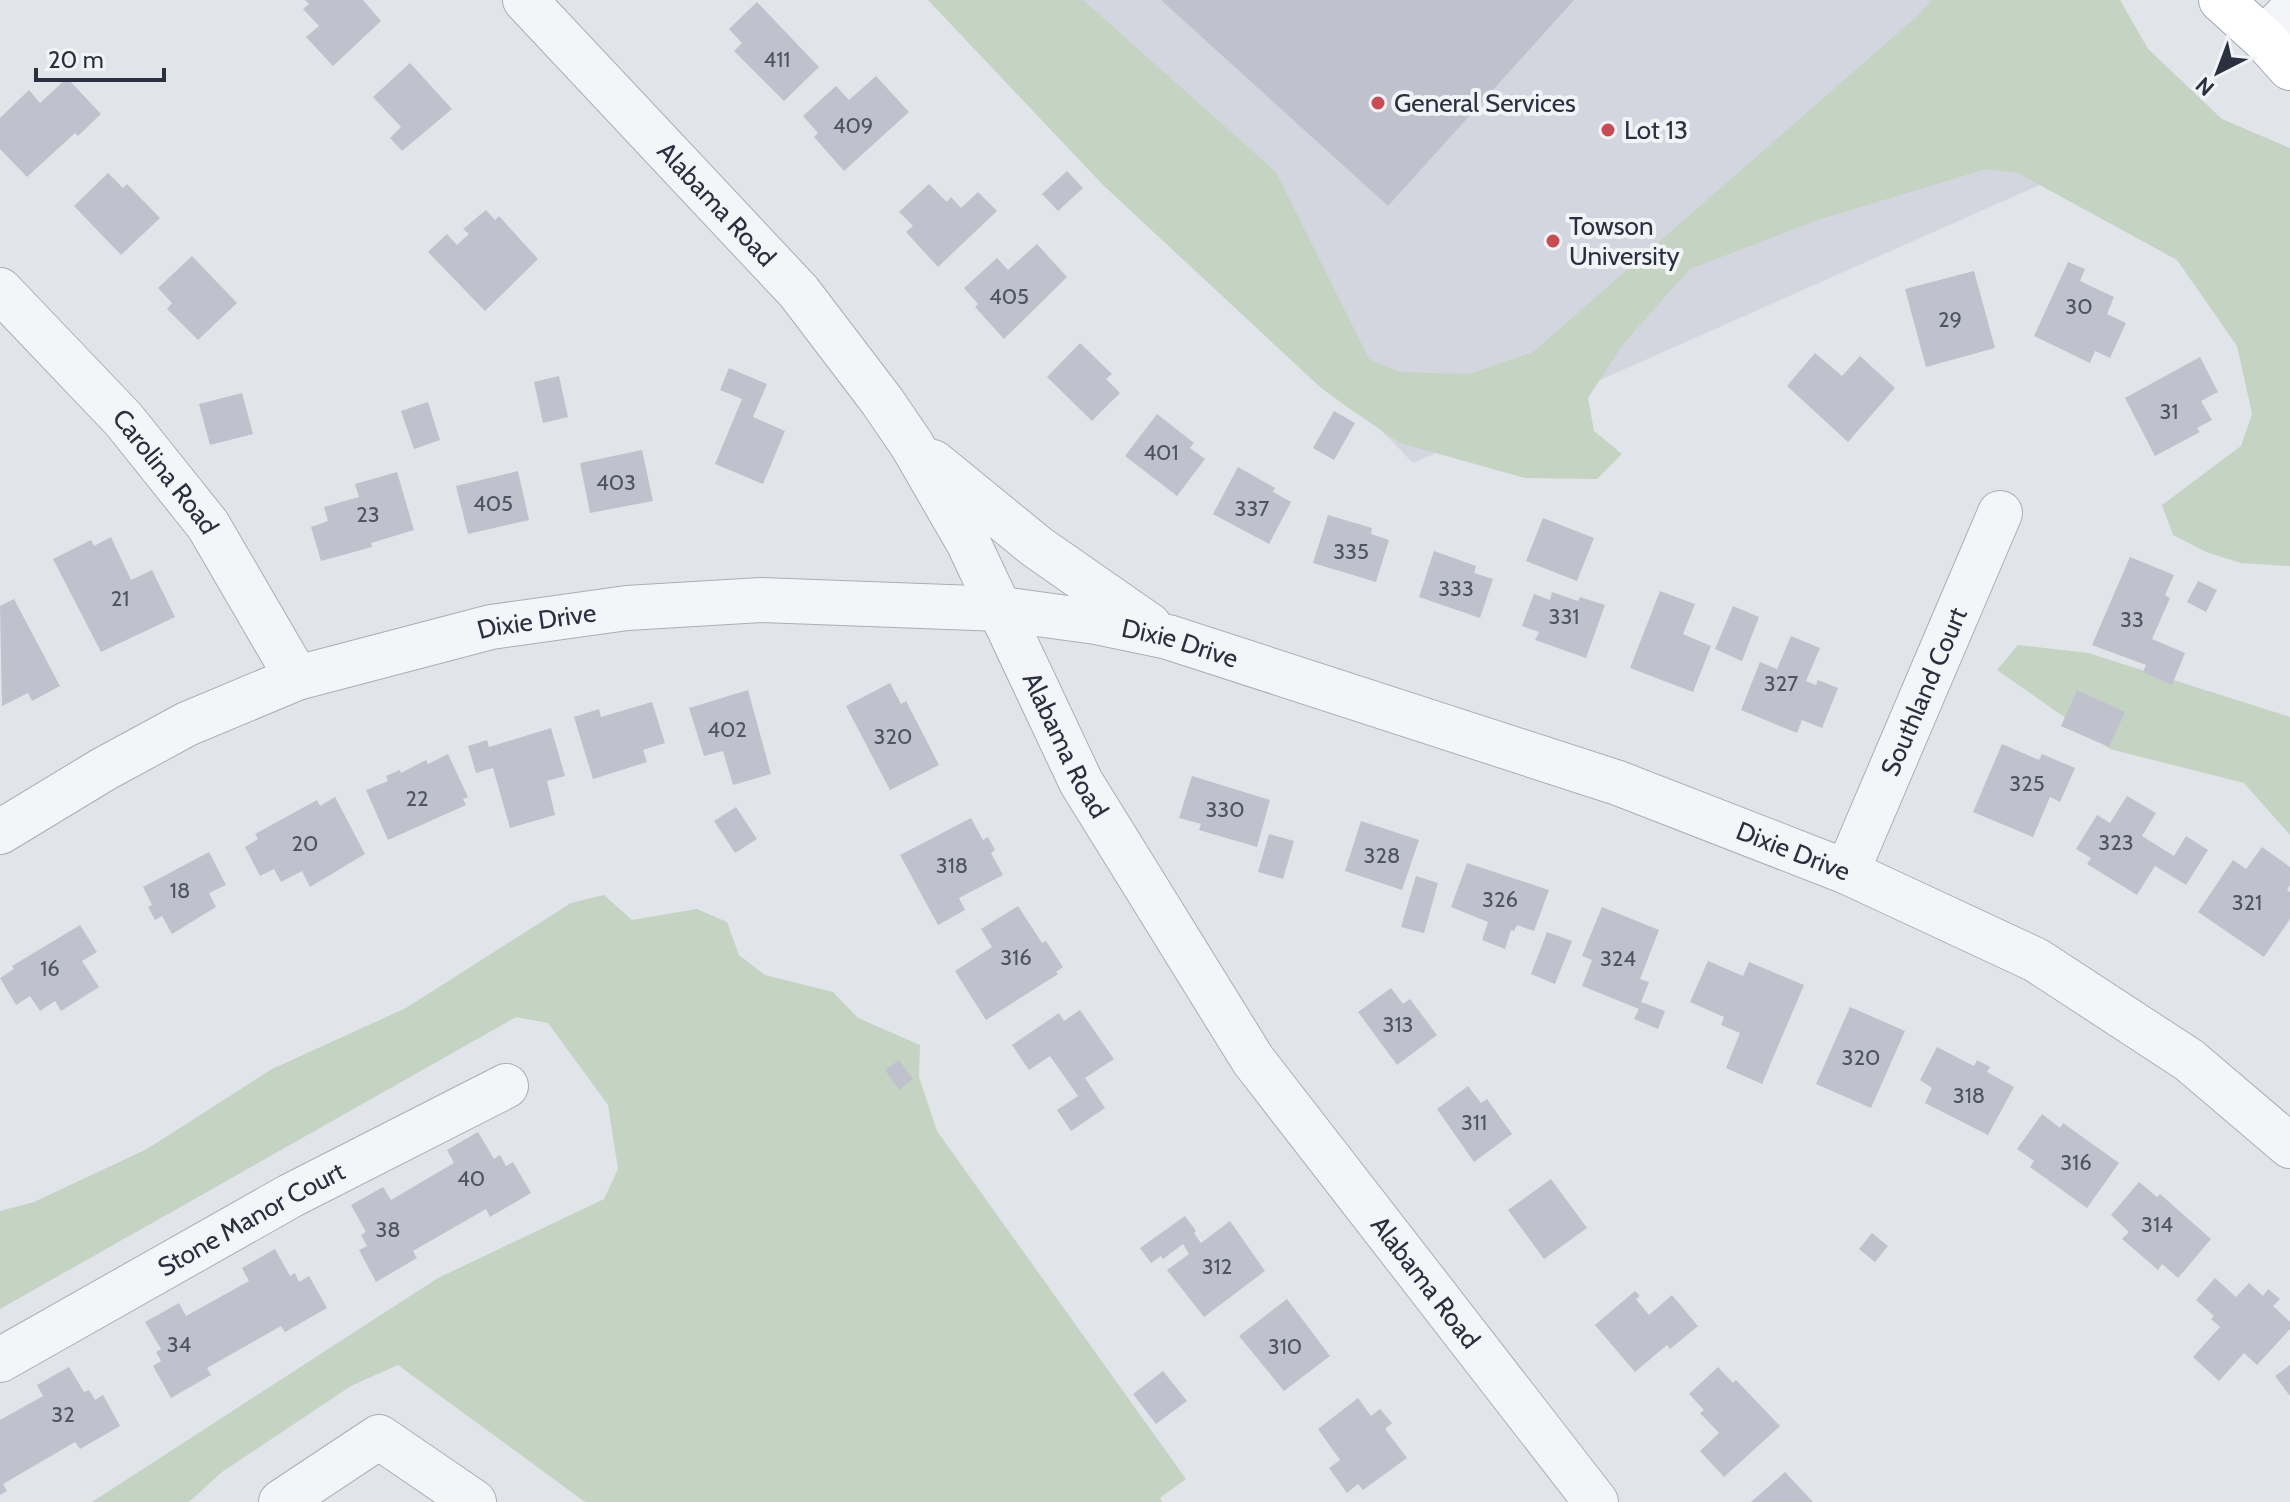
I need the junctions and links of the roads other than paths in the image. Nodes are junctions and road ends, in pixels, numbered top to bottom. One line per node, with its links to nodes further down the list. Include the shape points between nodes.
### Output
1 (525, 0): 5 (street, Alabama Road, via 799,292)
2 (2221, 0): 3 (main road)
3 (2281, 39)
4 (0, 290): 9 (street, Carolina Road, via 124,420 208,525)
5 (912, 445): 7 (street, Alabama Road); 8 (street, via 1037,547)
6 (2000, 513): 11 (street, Southland Court)
7 (1001, 609): 8 (street, Dixie Drive); 9 (street, Dixie Drive, via 761,600 627,608 491,627); 17 (street, Alabama Road, via 1081,782 1253,1060)
8 (1168, 637): 11 (street, Dixie Drive, via 1618,783)
9 (297, 678): 10 (street, Dixie Drive, via 187,724)
10 (0, 832)
11 (1847, 872): 13 (street, Dixie Drive, via 2036,960 2189,1060)
12 (506, 1086): 14 (street, Stone Manor Court, via 290,1196)
13 (2290, 1146)
14 (0, 1360)
15 (281, 1502): 16 (street, via 379,1437)
16 (474, 1502)
17 (1596, 1502)

